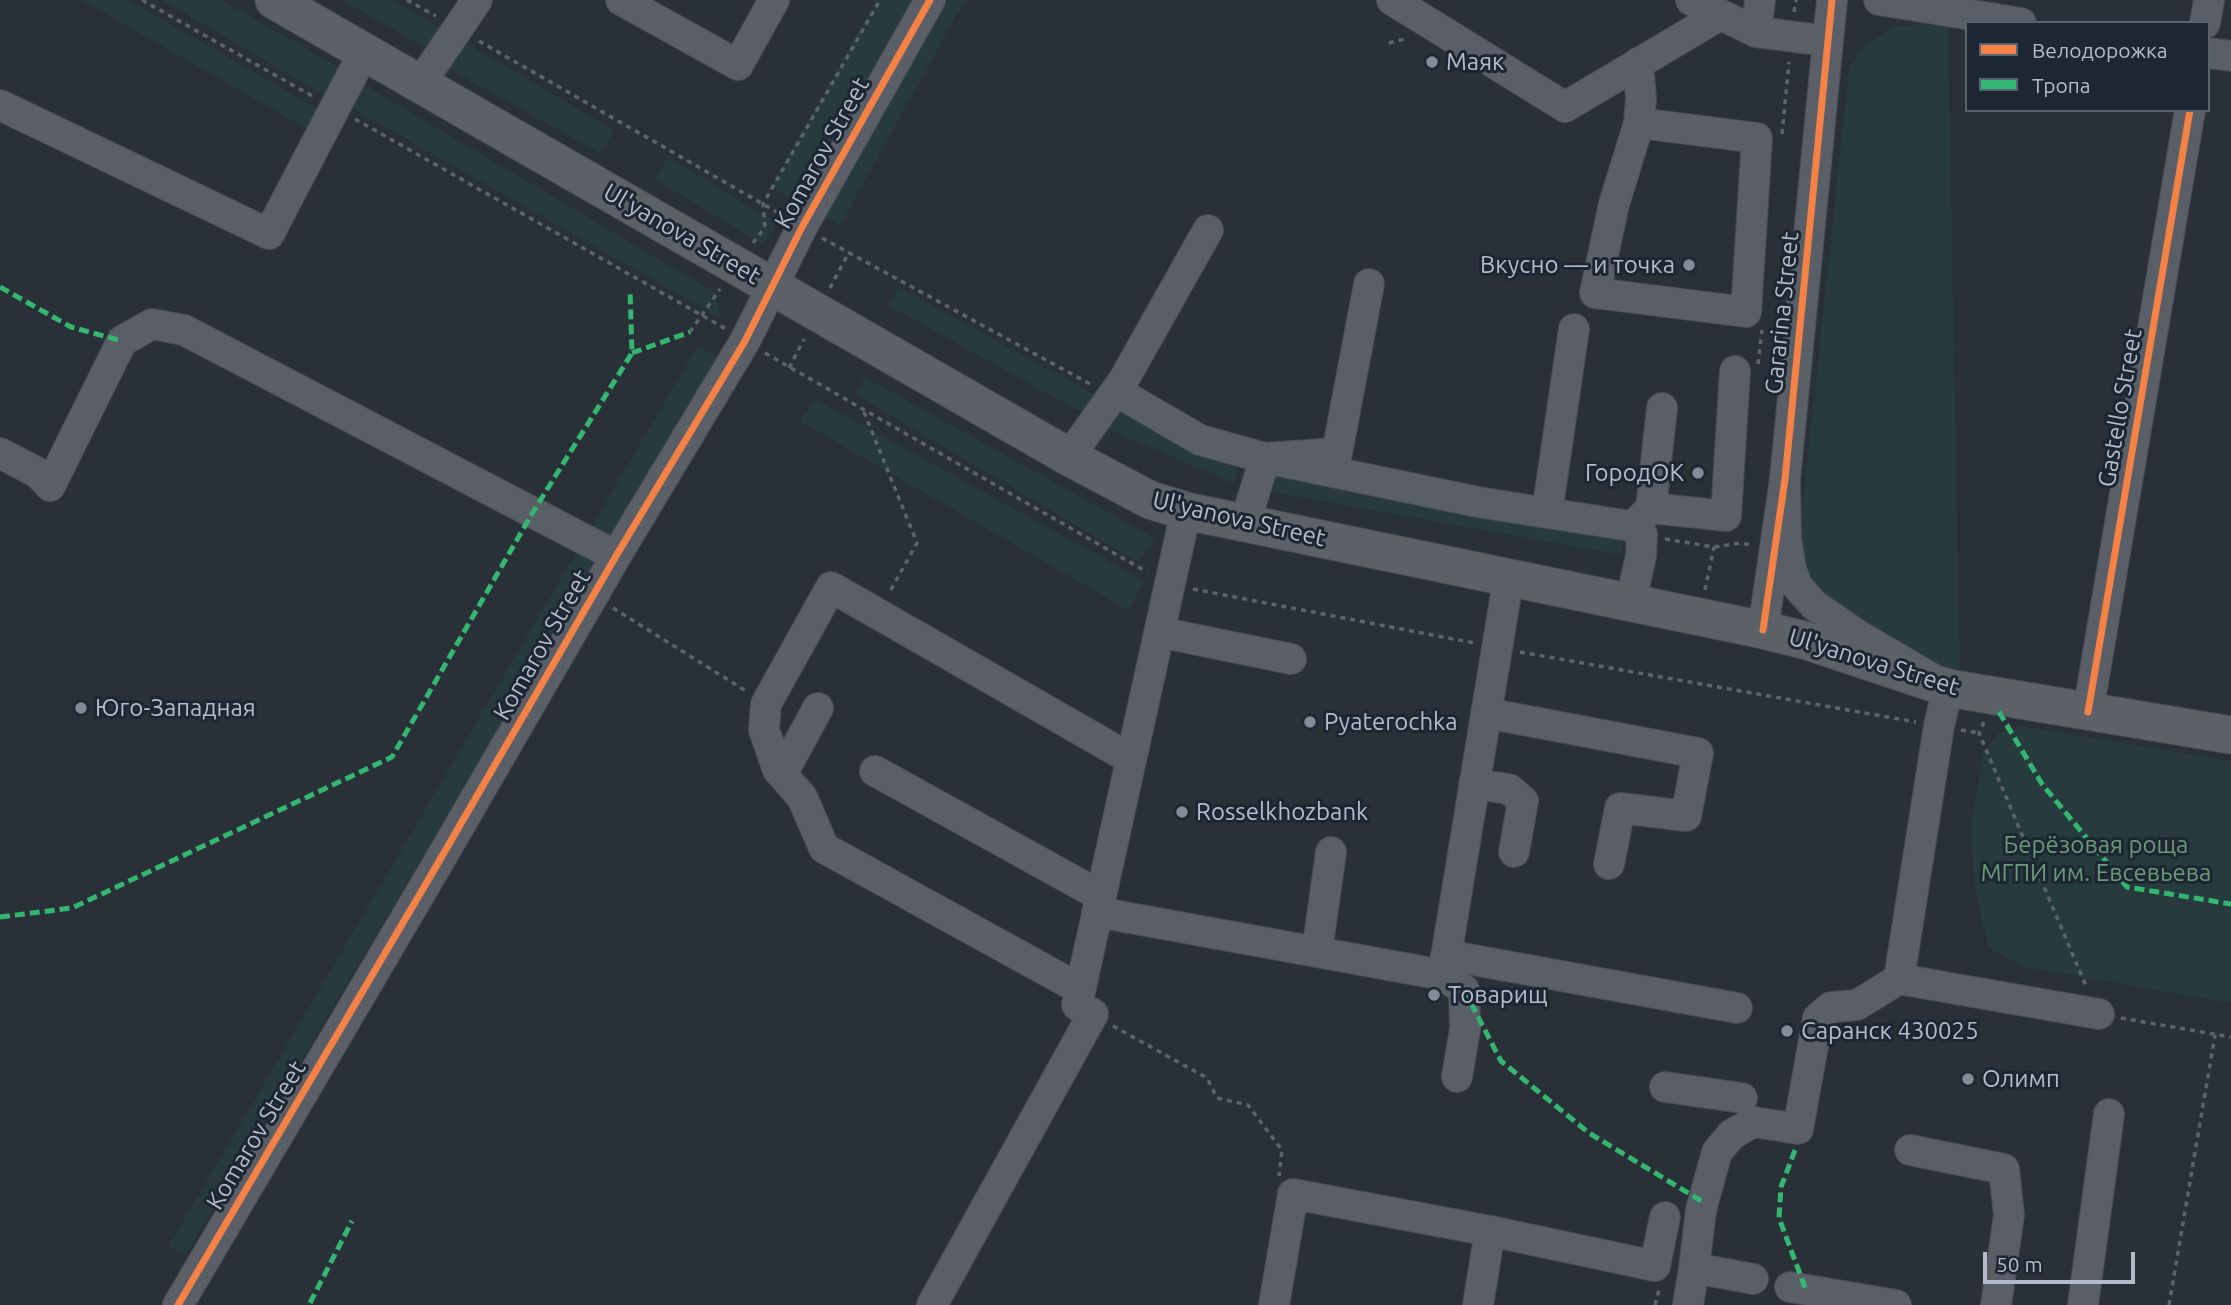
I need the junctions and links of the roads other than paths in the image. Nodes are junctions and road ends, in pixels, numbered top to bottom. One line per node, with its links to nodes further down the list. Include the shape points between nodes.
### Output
1 (274, 0): 17 (main road, Ul'yanova Street)
2 (477, 0): 21 (street)
3 (621, 0): 4 (street, via 738,65)
4 (774, 0)
5 (930, 0): 27 (street, Komarov Street)
6 (1392, 0): 20 (street, via 1565,107)
7 (1691, 0): 12 (street)
8 (1760, 0): 15 (street)
9 (1832, 0): 16 (street, Gararina Street)
10 (1879, 0): 13 (street)
11 (2209, 0): 14 (street)
12 (1720, 15): 15 (street); 20 (street)
13 (2009, 21)
14 (2205, 21)
15 (1756, 32): 16 (street)
16 (1828, 41): 35 (street, Gararina Street)
17 (364, 52): 21 (main road, Ul'yanova Street); 22 (street, via 268,234)
18 (2210, 53): 19 (street)
19 (2231, 57)
20 (1637, 63): 24 (street)
21 (420, 84): 27 (main road, Ul'yanova Street)
22 (0, 105)
23 (2190, 112): 48 (street, Gastello Street)
24 (1639, 123): 24 (street, via 1614,204 1595,293 1746,312 1757,138)
25 (1208, 230): 30 (street)
26 (1369, 284): 34 (street, via 1337,453)
27 (773, 286): 33 (main road, Ul'yanova Street); 40 (street, Komarov Street)
28 (1574, 329): 37 (street)
29 (1735, 370): 39 (street, via 1726,516)
30 (1114, 393): 33 (street); 34 (street, via 1200,440)
31 (1662, 408): 39 (street)
32 (0, 453): 40 (street, via 38,473 50,486 122,341 152,324 184,330)
33 (1069, 457): 36 (main road, Ul'yanova Street, via 1150,500)
34 (1265, 458): 37 (street); 38 (street)
35 (1785, 480): 43 (street, Gararina Street); 46 (street, via 1786,538 1797,586 1814,605 1856,634)
36 (1186, 511): 38 (main road, Ul'yanova Street); 44 (street)
37 (1547, 513): 39 (street)
38 (1245, 523): 41 (main road, Ul'yanova Street)
39 (1641, 523): 42 (street, via 1641,556)
40 (616, 556): 75 (street, Komarov Street)
41 (1509, 576): 42 (main road, Ul'yanova Street); 49 (street)
42 (1631, 601): 43 (main road, Ul'yanova Street)
43 (1763, 630): 46 (main road, Ul'yanova Street)
44 (1159, 632): 45 (street); 51 (street)
45 (1291, 659)
46 (1957, 689): 48 (main road, Ul'yanova Street); 61 (street, via 1939,726)
47 (818, 708): 53 (street)
48 (2088, 712): 50 (main road, Ul'yanova Street)
49 (1486, 713): 54 (street); 57 (street, via 1698,752 1686,816 1620,808)
50 (2231, 735)
51 (1131, 759): 53 (street, via 831,587 766,704 764,730); 58 (street)
52 (875, 771): 58 (street)
53 (782, 774): 62 (street, via 802,797 824,848)
54 (1474, 784): 56 (street, via 1509,789 1523,801); 60 (street)
55 (1331, 852): 59 (street)
56 (1514, 852)
57 (1609, 864)
58 (1099, 904): 59 (street); 62 (street)
59 (1317, 952): 60 (street)
60 (1444, 965): 63 (street); 65 (street, via 1464,990 1465,1029)
61 (1899, 979): 64 (street); 67 (street, via 1857,1005 1831,1007 1818,1018 1797,1139 1755,1122)
62 (1087, 1002): 76 (street)
63 (1737, 1008)
64 (2099, 1014)
65 (1457, 1077)
66 (1665, 1087): 67 (street, via 1708,1093 1709,1106)
67 (1744, 1112): 72 (street, via 1717,1152 1701,1210)
68 (2109, 1114): 82 (street)
69 (1910, 1150): 81 (street, via 2004,1169 2009,1215)
70 (1665, 1217): 71 (street, via 1655,1266)
71 (1490, 1231): 77 (street, via 1293,1194); 78 (street)
72 (1693, 1268): 73 (street); 79 (street)
73 (1753, 1279)
74 (1790, 1287): 80 (street)
75 (178, 1305)
76 (932, 1305)
77 (1274, 1305)
78 (1478, 1305)
79 (1688, 1305)
80 (1896, 1305)
81 (1997, 1305)
82 (2083, 1305)

